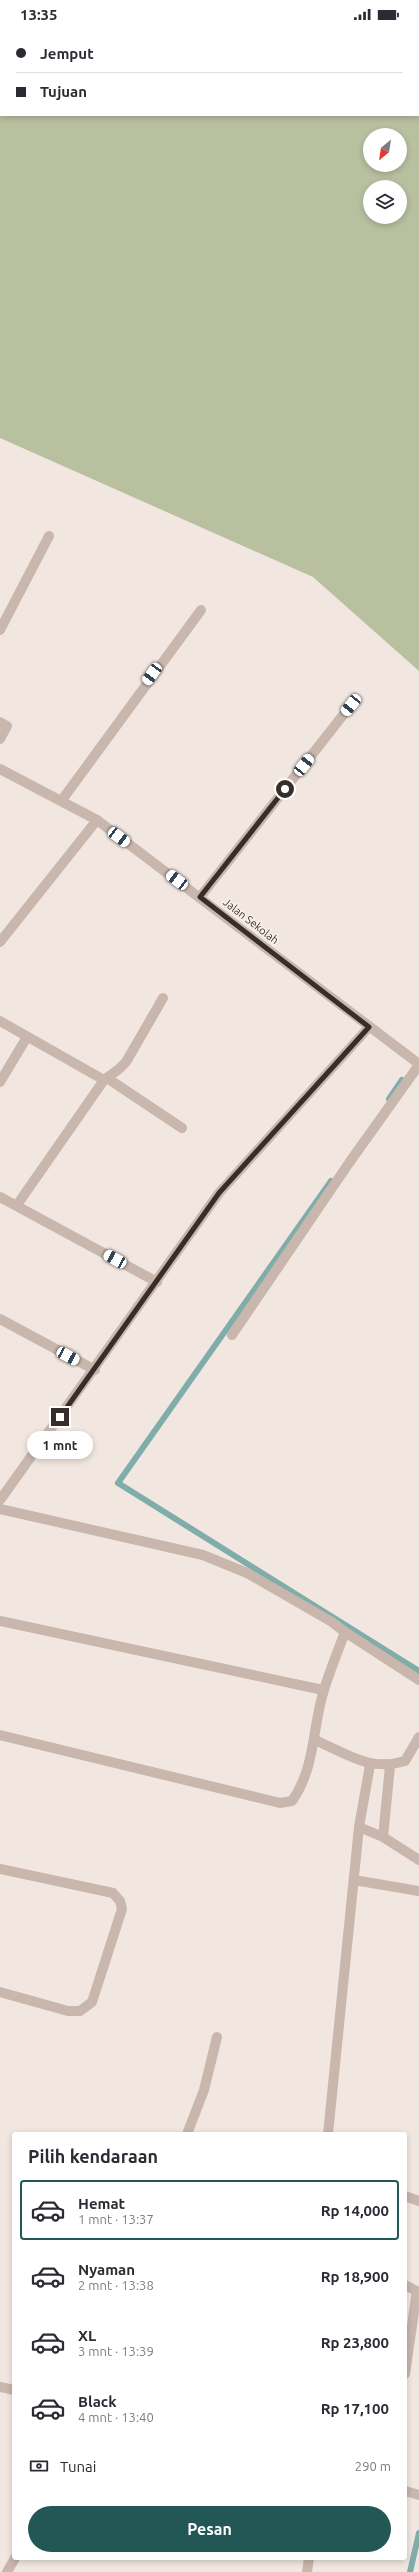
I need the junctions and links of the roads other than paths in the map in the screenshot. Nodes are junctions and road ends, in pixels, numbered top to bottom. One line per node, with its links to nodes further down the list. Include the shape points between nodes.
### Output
1 (49, 536): 3 (street)
2 (201, 610): 8 (street)
3 (0, 630)
4 (351, 705): 10 (street)
5 (0, 722): 6 (street, via 7,726)
6 (0, 739)
7 (0, 769): 8 (street, Jalan Sekolah)
8 (62, 800): 9 (street, Jalan Sekolah)
9 (96, 820): 10 (street, Jalan Sekolah); 11 (street)
10 (200, 897): 14 (street, Jalan Sekolah)
11 (0, 942)
12 (163, 998): 17 (street, via 126,1062)
13 (0, 1021): 15 (street)
14 (369, 1027): 16 (street, Jalan Sekolah); 22 (street, via 219,1193)
15 (27, 1037): 17 (street); 18 (street)
16 (418, 1063): 24 (street)
17 (106, 1079): 19 (street); 21 (street)
18 (0, 1082)
19 (182, 1128)
20 (0, 1196): 21 (street)
21 (17, 1205): 22 (street)
22 (157, 1282): 25 (street)
23 (0, 1319): 25 (street)
24 (232, 1335)
25 (95, 1370): 26 (street)
26 (0, 1500)
27 (0, 1510): 29 (street, via 203,1555 247,1572)
28 (0, 1622): 31 (street)
29 (345, 1632): 30 (street); 31 (street)
30 (419, 1680)
31 (323, 1690): 34 (street)
32 (0, 1735): 34 (street, via 280,1803 292,1801 299,1790)
33 (419, 1737): 36 (street, via 405,1761)
34 (315, 1740): 35 (street)
35 (370, 1765): 36 (street); 37 (street)
36 (390, 1766): 38 (street)
37 (359, 1827): 38 (street); 41 (street)
38 (382, 1837): 39 (street)
39 (419, 1860)
40 (0, 1869): 43 (street, via 113,1893 120,1901 122,1909 92,2002 80,2011)
41 (354, 1880): 42 (street); 46 (street)
42 (419, 1890)
43 (0, 1992)
44 (218, 2037): 45 (street, via 204,2090)
45 (188, 2132)
46 (328, 2132)
47 (407, 2197): 48 (street)
48 (419, 2201)
49 (407, 2286): 50 (street, via 417,2291)
50 (407, 2360)
51 (0, 2388): 52 (street)
52 (12, 2390)
53 (407, 2492): 54 (street)
54 (419, 2495)
55 (14, 2560): 57 (street)
56 (309, 2560): 58 (street)
57 (7, 2572)
58 (307, 2572)

